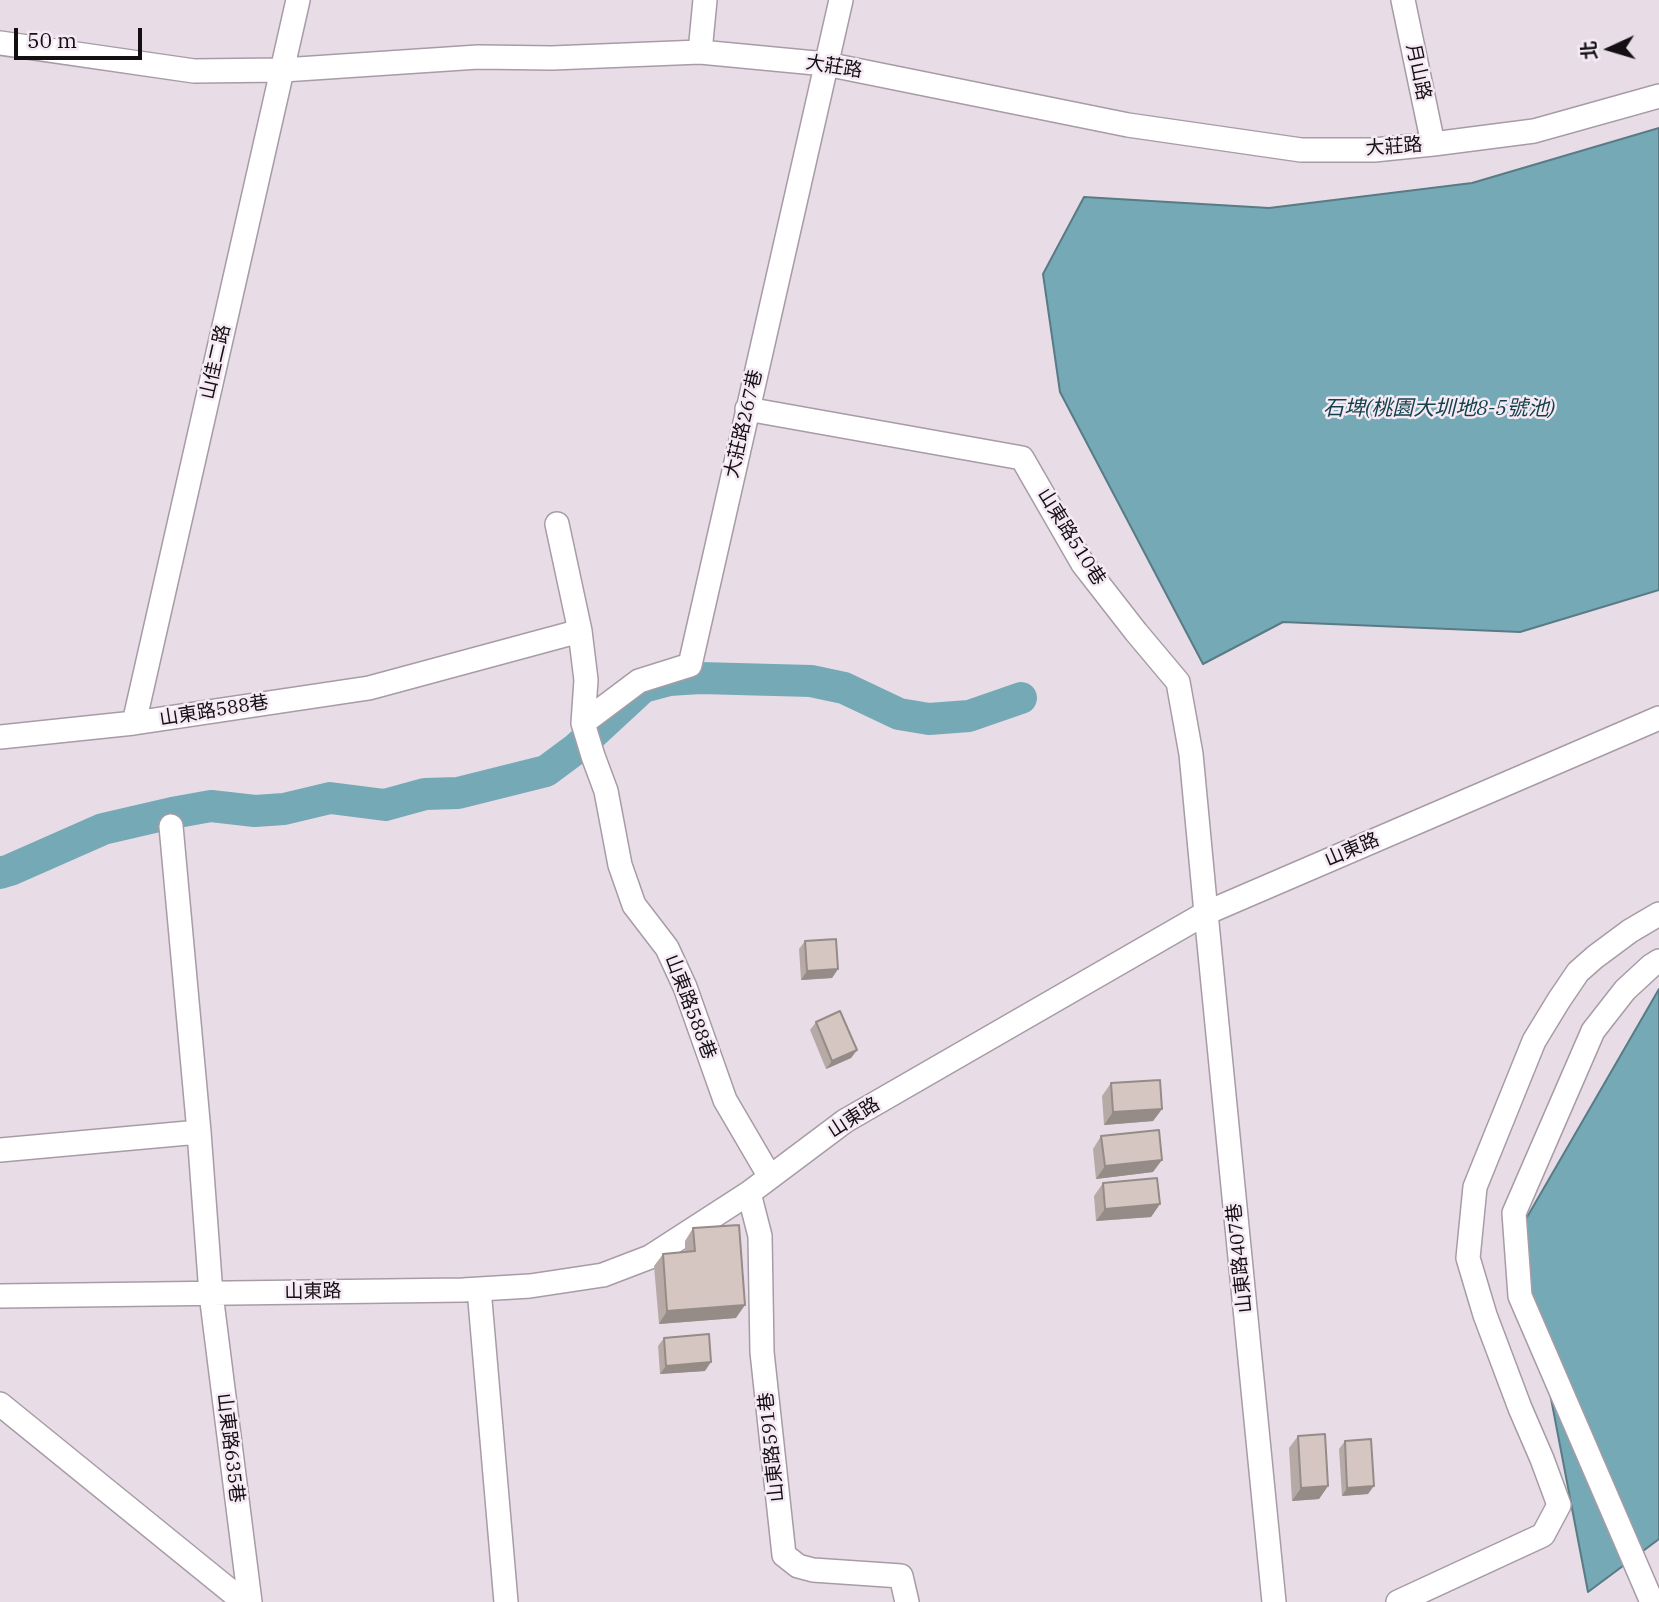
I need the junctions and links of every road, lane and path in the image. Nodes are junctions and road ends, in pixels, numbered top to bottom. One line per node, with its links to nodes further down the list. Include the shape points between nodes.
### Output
1 (299, 0): 8 (street, 山佳二路)
2 (705, 0): 6 (street)
3 (841, 0): 7 (street, 大莊路267巷)
4 (1403, 0): 10 (street, 月山路)
5 (0, 43): 8 (street, 大莊路, via 194,71)
6 (700, 52): 7 (street, 大莊路); 8 (street, 大莊路, via 478,57)
7 (826, 64): 10 (street, 大莊路, via 1128,125 1301,150); 11 (street, 大莊路267巷)
8 (283, 70): 15 (street, 山佳二路)
9 (1659, 96): 10 (street, 大莊路, via 1534,131)
10 (1433, 145)
11 (747, 409): 16 (street, 大莊路267巷, via 690,665 639,681); 19 (street, 山東路510巷, via 1022,458 1083,564 1178,682 1191,754)
12 (557, 524): 13 (street)
13 (580, 631): 15 (street, 山東路588巷, via 369,688); 16 (street, via 586,680)
14 (1659, 718): 19 (street, 山東路)
15 (134, 723): 17 (street, 山東路588巷)
16 (583, 723): 24 (street, 山東路588巷, via 606,791 620,865 634,905 667,948 725,1100)
17 (0, 737)
18 (170, 825): 22 (street, 山東路635巷)
19 (1206, 914): 24 (street, 山東路, via 845,1121); 35 (street, 山東路407巷)
20 (1659, 914): 36 (street, via 1595,957 1559,1000 1534,1041 1475,1187 1468,1258 1485,1315 1559,1505 1543,1535)
21 (1659, 961): 30 (street, via 1625,990 1593,1031 1514,1213 1520,1296)
22 (198, 1132): 23 (street); 27 (street, 山東路635巷)
23 (0, 1150)
24 (770, 1177): 25 (street, 山東路)
25 (749, 1193): 26 (street, 山東路, via 650,1256 603,1275); 34 (street, 山東路591巷, via 760,1236 762,1352 784,1555 813,1570 901,1576)
26 (479, 1289): 27 (street, 山東路); 33 (street)
27 (211, 1294): 28 (street, 山東路); 32 (street, 山東路635巷)
28 (0, 1296)
29 (0, 1404): 31 (street)
30 (1649, 1601)
31 (244, 1602)
32 (250, 1602)
33 (506, 1602)
34 (907, 1602)
35 (1274, 1602)
36 (1398, 1602)

